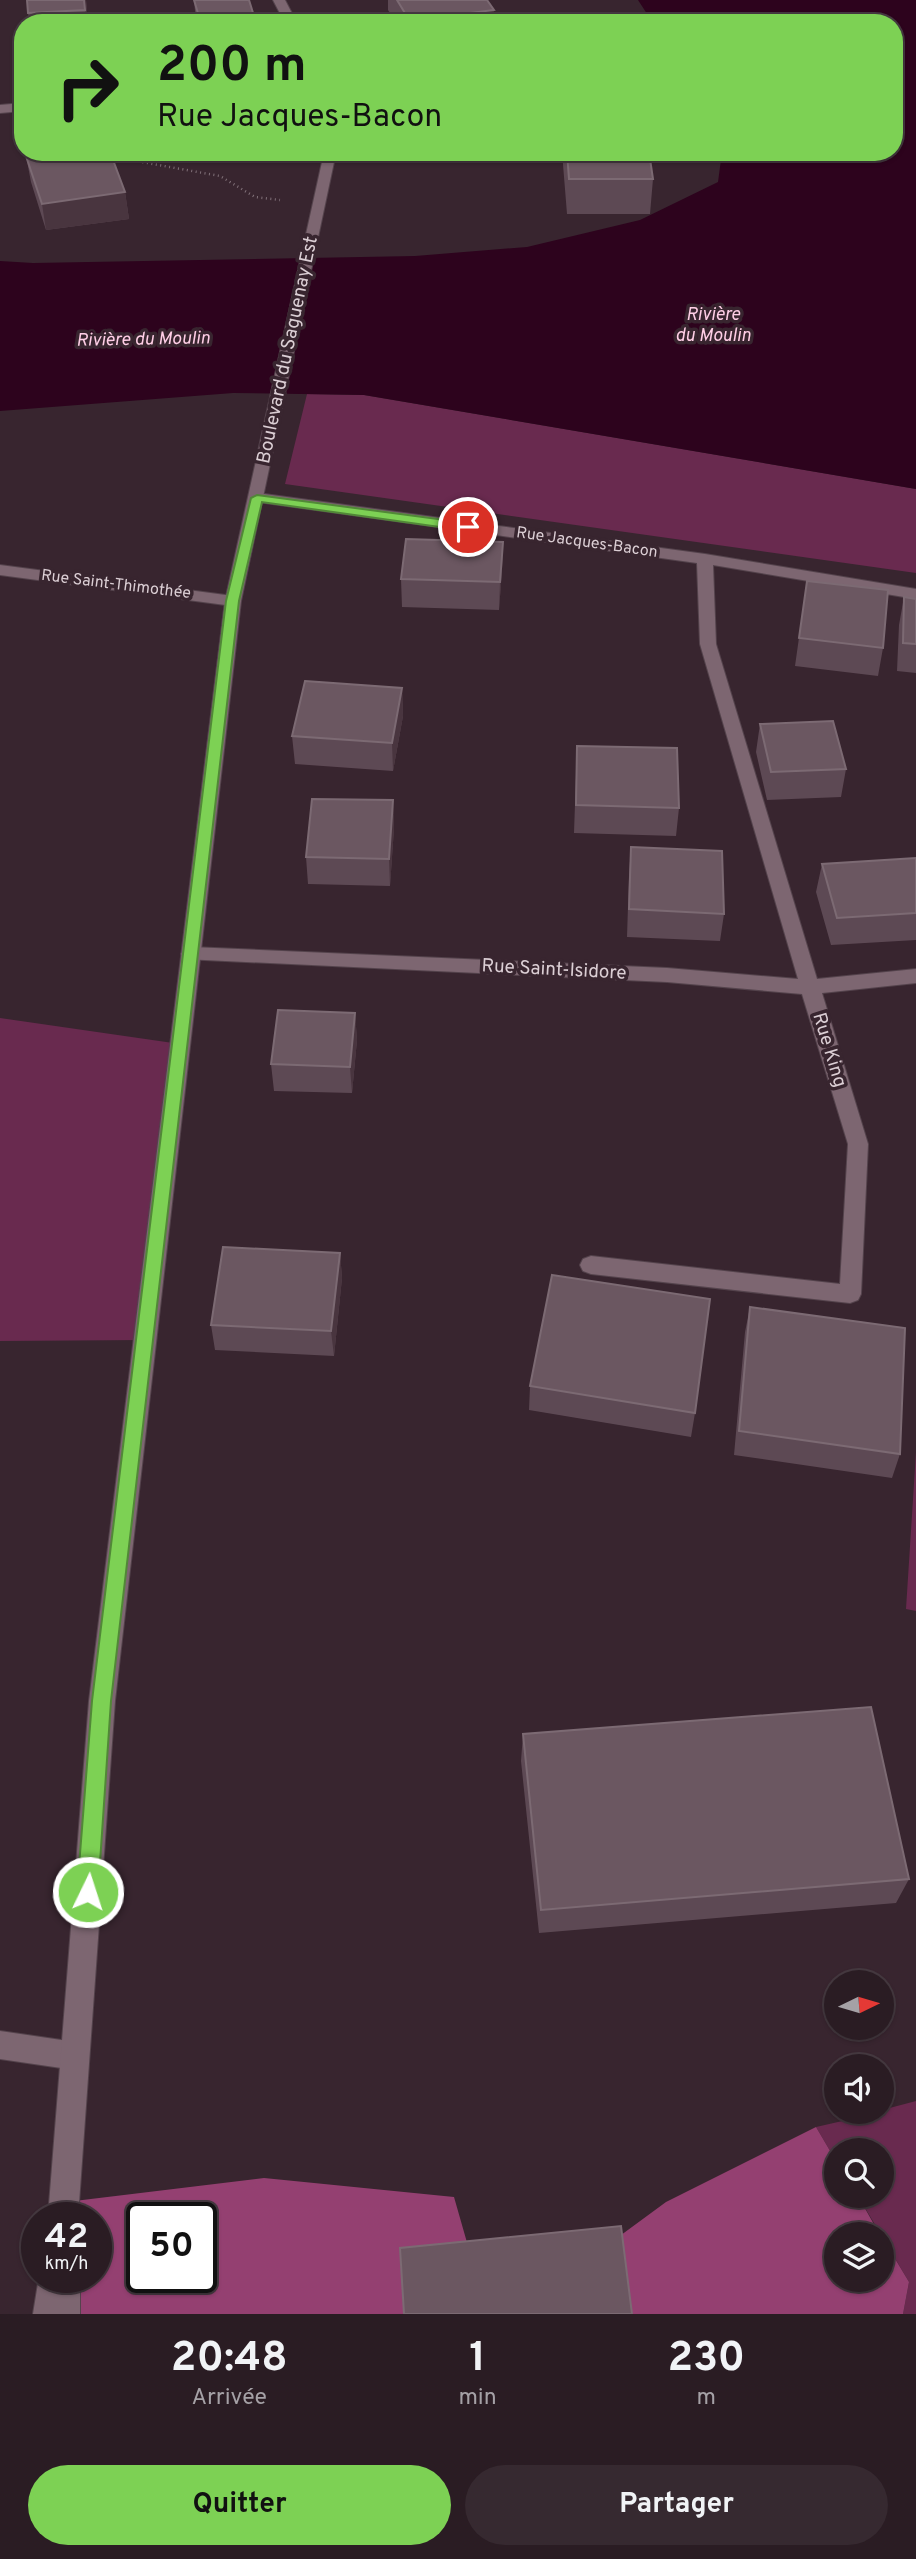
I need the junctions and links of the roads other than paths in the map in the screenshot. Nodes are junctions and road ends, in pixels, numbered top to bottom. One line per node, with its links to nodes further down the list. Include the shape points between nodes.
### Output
1 (328, 161): 2 (street, Boulevard du Saguenay Est)
2 (257, 498): 3 (street, Rue Jacques-Bacon); 6 (street, Boulevard du Saguenay Est)
3 (705, 559): 5 (street, Rue Jacques-Bacon); 9 (street, Rue King, via 708,644)
4 (0, 570): 6 (street, Rue Saint-Thimothée)
5 (916, 594)
6 (233, 601): 7 (street, Boulevard du Saguenay Est)
7 (191, 954): 9 (street, Rue Saint-Isidore, via 667,975); 12 (street, Boulevard du Saguenay Est, via 102,1701)
8 (916, 976): 9 (street, Rue Saint-Isidore)
9 (810, 987): 10 (street, Rue King, via 858,1144 850,1294)
10 (591, 1265)
11 (0, 2045): 12 (street)
12 (75, 2056): 13 (street, Boulevard du Saguenay Est)
13 (66, 2202)
14 (51, 2293): 16 (street)
15 (65, 2293): 17 (street)
16 (48, 2314)
17 (65, 2314)

